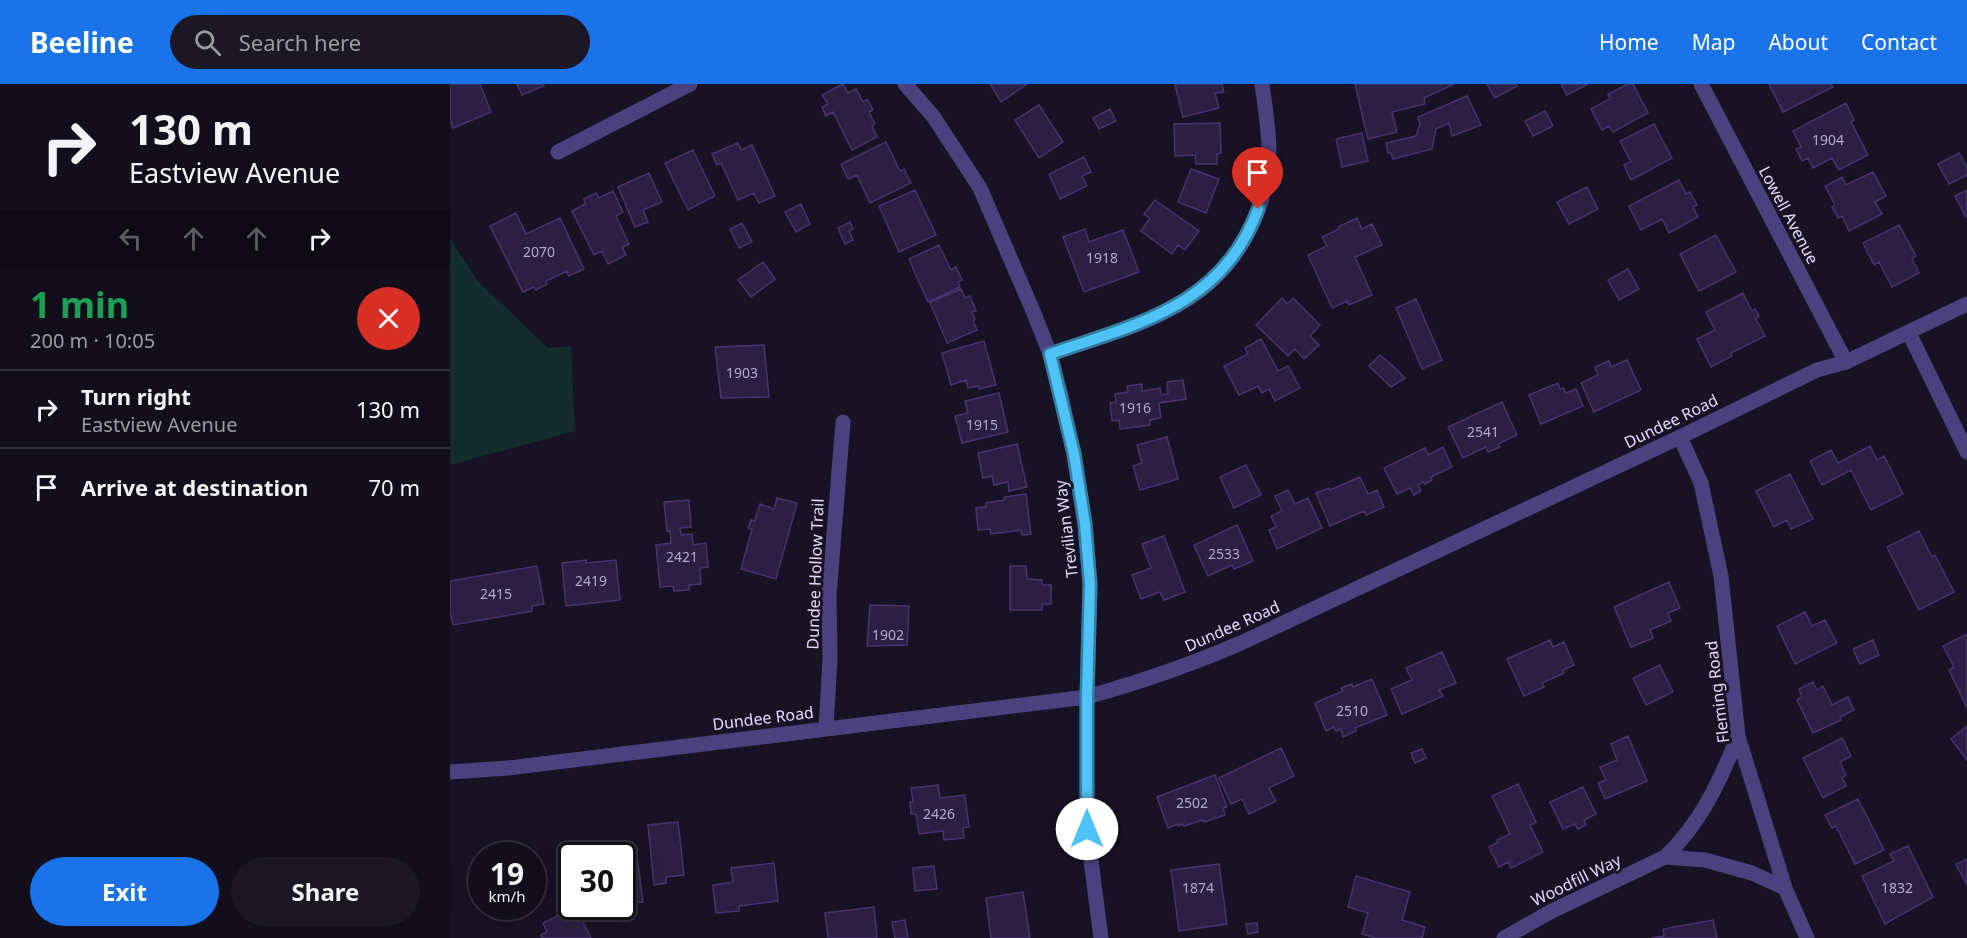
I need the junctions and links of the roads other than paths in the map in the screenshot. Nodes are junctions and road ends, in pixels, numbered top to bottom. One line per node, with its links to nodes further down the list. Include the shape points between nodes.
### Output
1 (690, 84): 5 (street)
2 (905, 84): 8 (street, Trevilian Way, via 933,116 980,188)
3 (1262, 84): 8 (street, via 1268,126 1267,178 1254,221 1226,267 1201,290 1159,315)
4 (1701, 84): 9 (street, Lowell Avenue)
5 (558, 152)
6 (1967, 304): 7 (street, Dundee Road)
7 (1909, 333): 9 (street, Dundee Road); 12 (street)
8 (1050, 354): 13 (street, Trevilian Way, via 1074,454 1085,524 1090,584)
9 (1846, 362): 11 (street, Dundee Road, via 1818,370)
10 (843, 422): 14 (street, Dundee Hollow Trail, via 829,596)
11 (1680, 437): 13 (street, Dundee Road, via 1241,644 1180,669); 15 (street, Fleming Road, via 1701,483 1721,576)
12 (1967, 452)
13 (1087, 697): 14 (street, Dundee Road); 19 (street, Trevilian Way, via 1087,829)
14 (826, 728): 16 (street, Dundee Road)
15 (1738, 736): 17 (street, Woodfill Way, via 1702,813); 18 (street, Fleming Road)
16 (450, 772)
17 (1665, 857): 18 (street, Woodfill Way, via 1705,860 1752,873); 20 (street, Woodfill Way)
18 (1785, 888): 21 (street, Fleming Road)
19 (1101, 938)
20 (1504, 938)
21 (1807, 938)

